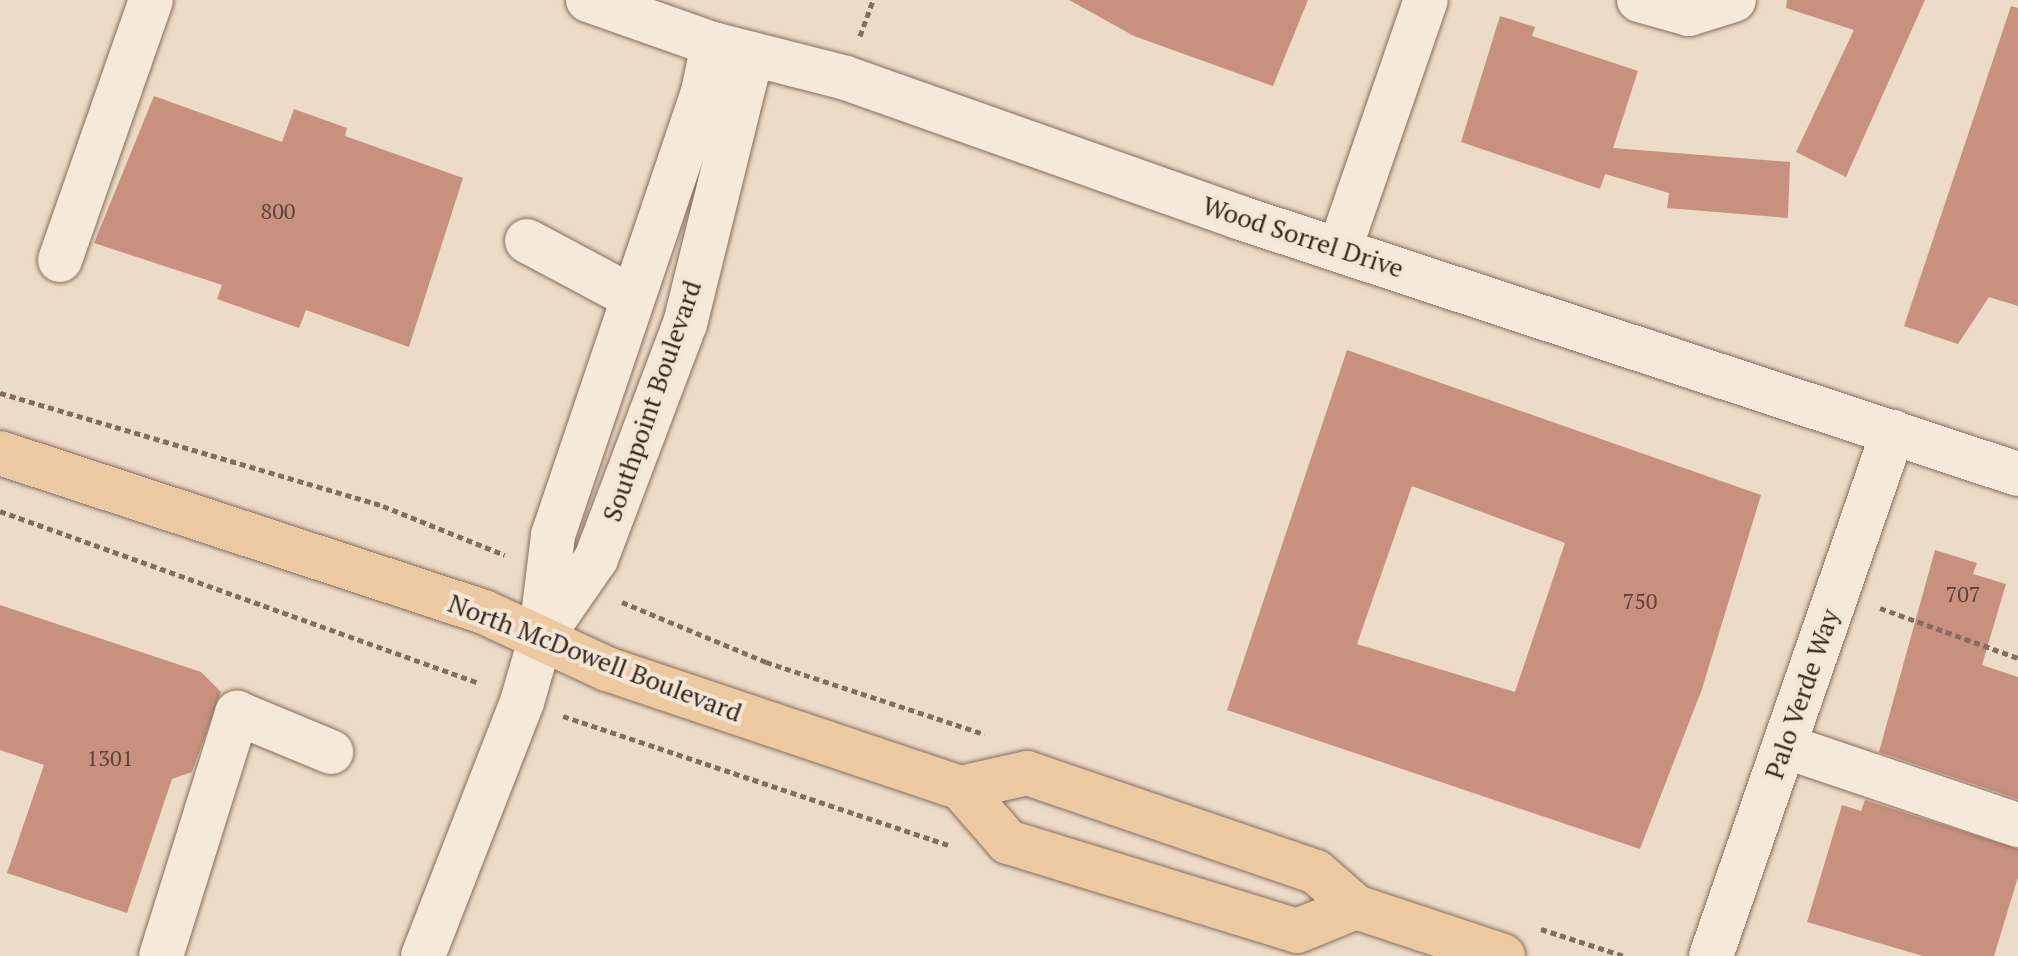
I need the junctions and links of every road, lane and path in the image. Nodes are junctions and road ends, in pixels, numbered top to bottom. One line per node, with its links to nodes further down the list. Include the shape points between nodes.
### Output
1 (151, 0): 9 (street)
2 (588, 0): 6 (street, Wood Sorrel Drive)
3 (1426, 0): 8 (street)
4 (1639, 0): 5 (street, via 1689,14)
5 (1734, 0)
6 (732, 49): 8 (street, Wood Sorrel Drive, via 846,78); 10 (street, Southpoint Boulevard, via 703,92); 16 (street, Southpoint Boulevard, via 685,324 596,559)
7 (527, 241): 10 (street)
8 (1340, 248): 12 (street, Wood Sorrel Drive)
9 (60, 260)
10 (632, 297): 16 (street, Southpoint Boulevard, via 553,535)
11 (0, 393): 16 (path, via 383,506)
12 (1893, 432): 14 (street, Wood Sorrel Drive); 22 (street, Palo Verde Way)
13 (0, 453): 19 (main road, North McDowell Boulevard, via 484,612)
14 (2018, 474)
15 (0, 511): 21 (path)
16 (564, 577): 17 (path); 19 (street, Southpoint Boulevard)
17 (626, 604)
18 (1879, 608): 20 (path)
19 (540, 640): 21 (street, Southpoint Boulevard); 24 (main road, North McDowell Boulevard)
20 (2018, 658)
21 (522, 702): 26 (path); 30 (street, Southpoint Boulevard)
22 (1784, 746): 25 (street); 33 (street, Palo Verde Way)
23 (331, 752): 29 (street, via 237,713)
24 (961, 788): 27 (main road, via 1027,773 1316,872); 27 (main road, North McDowell Boulevard, via 1008,842 1297,931)
25 (2018, 825)
26 (924, 837)
27 (1356, 907): 31 (main road)
28 (1612, 952): 32 (path)
29 (161, 956)
30 (423, 956)
31 (1503, 956)
32 (1624, 956)
33 (1711, 956)

